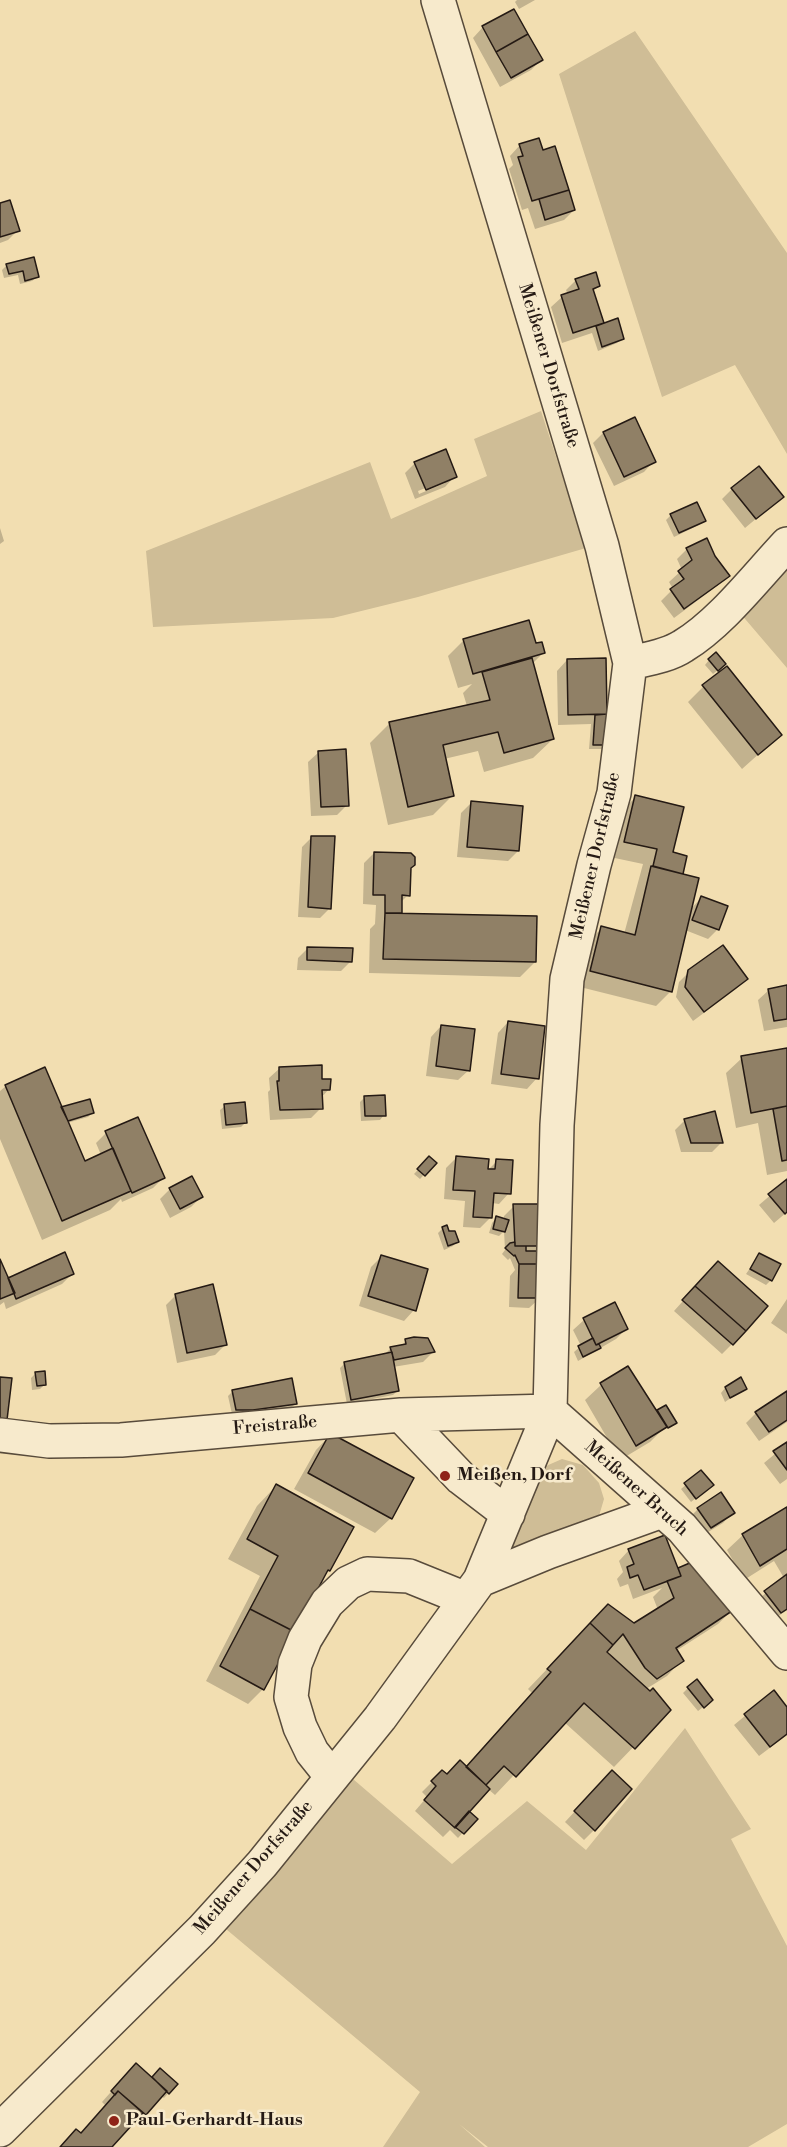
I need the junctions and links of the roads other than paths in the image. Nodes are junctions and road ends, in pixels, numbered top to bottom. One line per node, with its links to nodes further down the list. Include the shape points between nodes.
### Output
1 (438, 0): 3 (street, Meißener Dorfstraße, via 602,546)
2 (787, 544): 3 (street, via 712,624 682,647)
3 (630, 663): 4 (street, Meißener Dorfstraße, via 614,793 567,980 557,1125)
4 (550, 1411): 5 (street, Freistraße); 7 (street, Meißener Bruch); 8 (street, Meißener Dorfstraße)
5 (401, 1415): 6 (street, Freistraße, via 121,1440 49,1442); 8 (street, via 461,1478)
6 (0, 1435)
7 (662, 1511): 9 (street, via 548,1552); 10 (street, Meißener Bruch, via 681,1528)
8 (508, 1514): 9 (street, Meißener Dorfstraße)
9 (473, 1589): 11 (street, Meißener Dorfstraße); 11 (street, via 409,1576 367,1574 348,1583 327,1603 305,1638 295,1664 291,1696 312,1752)
10 (787, 1653)
11 (332, 1777): 12 (street, Meißener Dorfstraße, via 202,1930)
12 (0, 2130)

